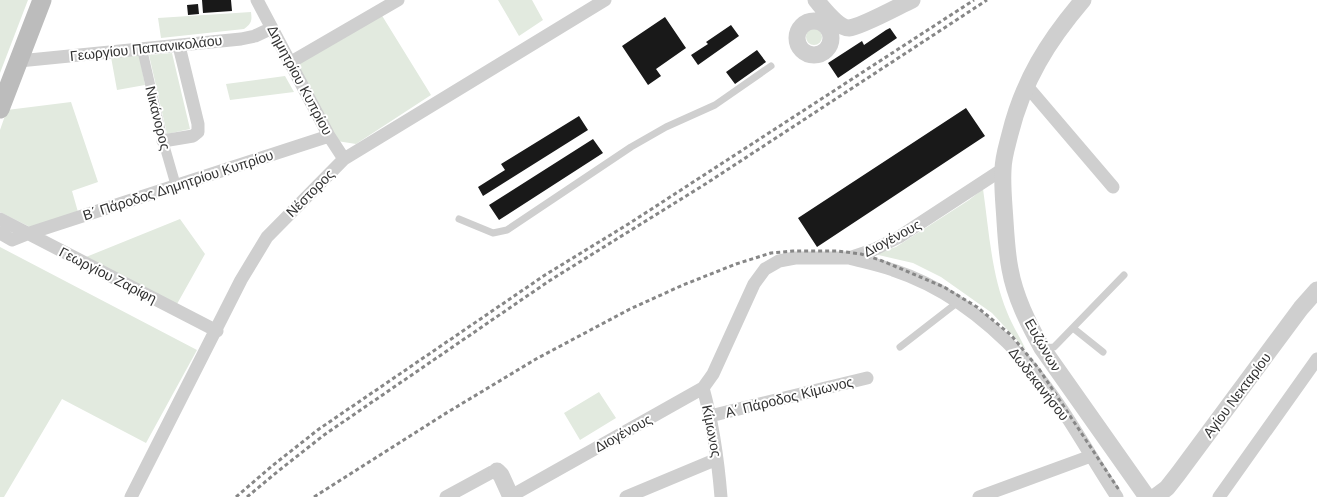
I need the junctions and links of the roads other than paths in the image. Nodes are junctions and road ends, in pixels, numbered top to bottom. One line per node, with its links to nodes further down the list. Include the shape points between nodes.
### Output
1 (42, 0): 13 (main road)
2 (398, 0): 14 (street)
3 (606, 0): 20 (street, Νέστορος)
4 (912, 0): 9 (street, via 861,24 849,28 840,25)
5 (1083, 0): 16 (street, via 1055,36)
6 (261, 1): 10 (street, Δημητρίου Κυπρίου)
7 (818, 2): 8 (street); 9 (street)
8 (813, 21): 9 (street); 9 (street, via 804,24 797,40 803,51 808,54 814,55 827,48)
9 (832, 27)
10 (272, 28): 11 (street, Γεωργίου Παπανικολάου, via 255,36); 14 (street, Δημητρίου Κυπρίου)
11 (179, 46): 12 (street, Γεωργίου Παπανικολάου); 19 (street, via 198,132 193,136)
12 (142, 49): 13 (street, Γεωργίου Παπανικολάου); 19 (street, Νικάνορος)
13 (19, 62): 17 (main road)
14 (291, 62): 18 (street, Δημητρίου Κυπρίου)
15 (771, 66): 25 (lane, via 715,105 666,127 631,147 507,230 493,233)
16 (1026, 85): 21 (street, via 1006,147); 23 (street)
17 (0, 109)
18 (329, 136): 20 (street, Δημητρίου Κυπρίου); 22 (street, Β΄ Πάροδος Δημητρίου Κυπρίου)
19 (163, 141): 22 (street, Νικάνορος)
20 (344, 159): 33 (street, Νέστορος, via 266,237 241,280)
21 (1003, 169): 28 (street, Διογένους, via 899,237); 35 (street, Ευζώνων, via 1004,213 1010,270 1029,325)
22 (176, 186): 27 (street, Β΄ Πάροδος Δημητρίου Κυπρίου)
23 (1112, 187)
24 (0, 219): 27 (street, Γεωργίου Ζαρίφη)
25 (459, 219)
26 (0, 234): 27 (street, Β΄ Πάροδος Δημητρίου Κυπρίου, via 12,240)
27 (27, 234): 33 (street, Γεωργίου Ζαρίφη)
28 (849, 258): 31 (street, Δωδεκανήσου, via 894,270 931,286); 39 (street, Διογένους, via 795,258 779,261 765,270 754,284 713,374)
29 (1124, 275): 32 (lane)
30 (1317, 290): 52 (street, Αγίου Νεκταρίου, via 1178,474 1167,488)
31 (958, 302): 34 (lane); 41 (street, Δωδεκανήσου, via 998,334 1027,364 1056,402)
32 (1073, 328): 35 (lane, via 1054,347); 36 (lane)
33 (217, 331): 45 (street, Νέστορος)
34 (900, 347)
35 (1042, 348): 51 (street, Ευζώνων)
36 (1103, 352)
37 (1317, 359): 53 (street)
38 (867, 378): 40 (street, Α΄ Πάροδος Κίμωνος)
39 (703, 388): 40 (street, Κίμωνος); 44 (street, Διογένους)
40 (710, 416): 42 (street, Κίμωνος)
41 (1091, 456): 49 (street); 50 (street, Δωδεκανήσου)
42 (717, 459): 47 (street); 48 (street, Κίμωνος)
43 (497, 471): 44 (street); 46 (street)
44 (511, 496)
45 (131, 497)
46 (446, 497)
47 (626, 497)
48 (721, 497)
49 (979, 497)
50 (1117, 497)
51 (1147, 497)
52 (1155, 497)
53 (1219, 497)

